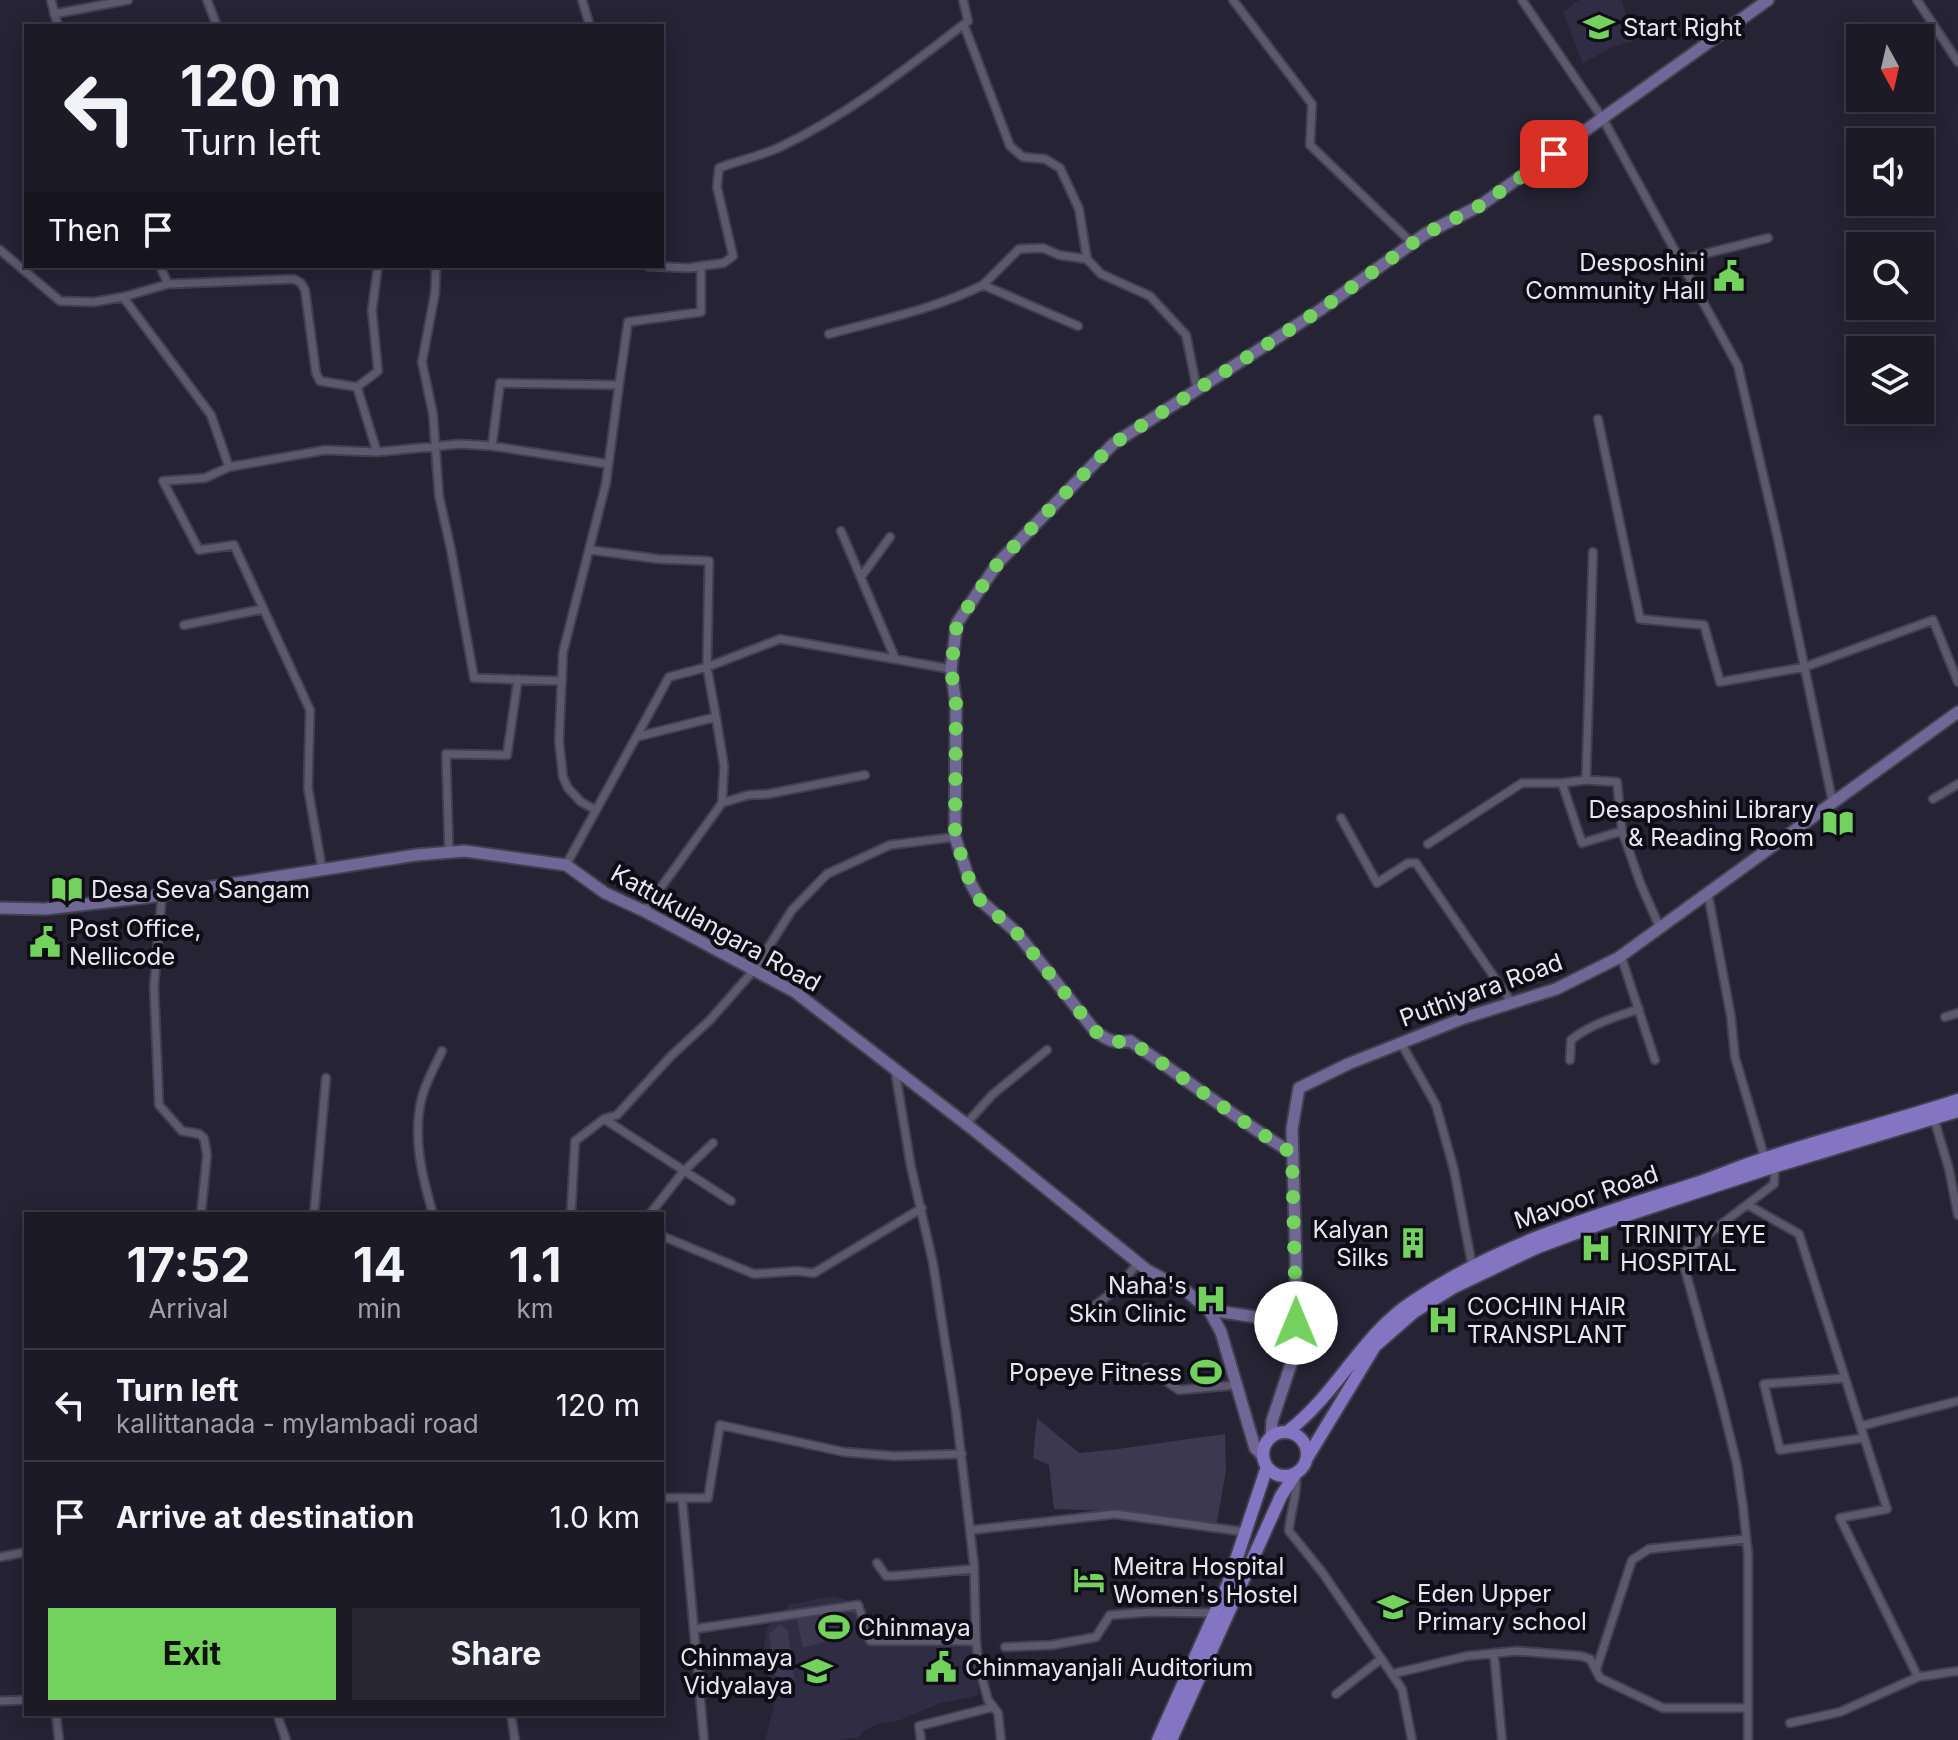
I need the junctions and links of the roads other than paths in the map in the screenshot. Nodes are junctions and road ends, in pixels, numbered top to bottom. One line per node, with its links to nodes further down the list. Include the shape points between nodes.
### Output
1 (51, 0): 10 (street)
2 (128, 0): 10 (street)
3 (207, 0): 12 (street)
4 (582, 0): 13 (street)
5 (963, 0): 14 (street, via 968,21)
6 (1233, 0): 18 (street, via 1312,104 1310,145)
7 (1522, 0): 16 (street)
8 (1768, 0): 16 (street)
9 (1917, 0): 15 (street)
10 (54, 14): 11 (street)
11 (57, 24)
12 (216, 24)
13 (589, 24)
14 (964, 25): 20 (street, via 1010,146 1023,157 1045,159 1060,168 1079,209); 22 (street, via 860,103 776,149 719,168 717,187 733,256)
15 (1958, 62)
16 (1603, 119): 18 (street, via 1481,205); 21 (street)
17 (1768, 238): 21 (street)
18 (1412, 243): 34 (street)
19 (0, 250): 29 (street, via 60,301)
20 (1087, 259): 28 (street, via 1043,248 1019,249); 34 (street, via 1101,274 1150,296 1186,335)
21 (1680, 260): 50 (street, via 1738,366)
22 (701, 266): 23 (street); 32 (street, via 701,312 628,322)
23 (664, 267)
24 (161, 268): 27 (street)
25 (378, 268): 33 (street, via 372,310 378,371)
26 (436, 268): 36 (street, via 422,362 433,414)
27 (168, 284): 29 (street); 33 (street, via 294,279 305,290 320,381)
28 (983, 285): 30 (street); 31 (street)
29 (123, 297): 40 (street, via 211,415)
30 (1078, 326)
31 (829, 334)
32 (619, 385): 37 (street, via 500,383); 39 (street)
33 (357, 387): 38 (street)
34 (1197, 389): 51 (street, via 1113,444 998,563 957,623)
35 (1598, 419): 50 (street, via 1640,619 1704,625 1720,682)
36 (433, 446): 37 (street); 38 (street); 52 (street, via 474,678)
37 (492, 446): 39 (street)
38 (377, 452): 40 (street, via 325,450)
39 (608, 464): 43 (street)
40 (229, 467): 46 (street, via 205,478 163,481 199,550 234,545)
41 (841, 531): 45 (street)
42 (890, 537): 45 (street)
43 (590, 550): 49 (street, via 709,561); 53 (street, via 563,652)
44 (1593, 552): 59 (street)
45 (861, 577): 48 (street)
46 (263, 609): 47 (street); 72 (street, via 310,710 308,788)
47 (184, 625)
48 (895, 658): 49 (street, via 780,639); 51 (street)
49 (707, 667): 56 (street); 57 (street, via 669,677)
50 (1805, 667): 54 (street, via 1933,620); 64 (street)
51 (951, 669): 68 (street, via 956,704)
52 (518, 679): 53 (street); 70 (street, via 507,755 446,754)
53 (562, 681): 65 (street, via 563,777 575,795)
54 (1958, 682)
55 (1958, 712): 64 (street, Puthiyara Road)
56 (716, 717): 57 (street); 63 (street, via 724,766)
57 (636, 737): 65 (street)
58 (865, 775): 63 (street)
59 (1586, 780): 60 (street); 67 (street, via 1617,782)
60 (1562, 783): 67 (street, via 1582,843); 69 (street, via 1522,783)
61 (1958, 784): 62 (street)
62 (1933, 799)
63 (722, 803): 76 (street)
64 (1833, 804): 73 (street, Puthiyara Road)
65 (596, 810): 71 (street)
66 (1341, 818): 80 (street, via 1377,883 1416,863)
67 (1622, 831): 77 (street)
68 (955, 837): 79 (street, via 890,845 827,874 792,910); 97 (street, via 980,900 1016,932 1095,1031 1116,1043 1130,1041)
69 (1428, 844)
70 (449, 852): 71 (street, Kattukulangara Road); 72 (street, Kattukulangara Road)
71 (566, 865): 76 (street, Kattukulangara Road, via 605,893)
72 (322, 869): 74 (street, Kattukulangara Road)
73 (1708, 894): 77 (street, Puthiyara Road); 98 (street, via 1735,1057)
74 (162, 895): 75 (street, Kattukulangara Road, via 45,909); 104 (street, via 154,986 159,1105 182,1131 204,1138)
75 (0, 908)
76 (644, 911): 79 (street, Kattukulangara Road)
77 (1660, 928): 78 (street, Puthiyara Road)
78 (1621, 956): 80 (street, Puthiyara Road, via 1556,989); 81 (street)
79 (754, 970): 89 (street, Kattukulangara Road, via 795,992); 93 (street, via 617,1115)
80 (1512, 1003): 84 (street, Puthiyara Road)
81 (1639, 1009): 87 (street, via 1579,1034 1571,1040); 88 (street)
82 (1958, 1013): 83 (street)
83 (1945, 1017)
84 (1401, 1043): 97 (street, Puthiyara Road, via 1299,1088); 112 (street, via 1436,1105)
85 (1047, 1050): 95 (street)
86 (442, 1051): 106 (street, via 422,1096 418,1133)
87 (1570, 1060)
88 (1655, 1060)
89 (894, 1068): 95 (street, Kattukulangara Road); 103 (street)
90 (326, 1078): 105 (street)
91 (1958, 1100): 98 (main road, Mavoor Road)
92 (1958, 1111): 94 (main road, Mavoor Road)
93 (604, 1119): 100 (street); 107 (street, via 575,1141)
94 (1934, 1119): 99 (main road, Mavoor Road); 109 (street)
95 (966, 1124): 111 (street, Kattukulangara Road)
96 (713, 1143): 100 (street)
97 (1292, 1153): 115 (street, Puthiyara Road)
98 (1764, 1158): 99 (street); 112 (main road, Mavoor Road, via 1562,1227)
99 (1776, 1166): 102 (street, via 1774,1184); 125 (main road, Mavoor Road, via 1538,1247 1454,1287 1375,1346)
100 (683, 1172): 101 (street); 108 (street)
101 (731, 1201)
102 (1748, 1205): 117 (street, via 1799,1234); 132 (street, via 1681,1255 1737,1465)
103 (922, 1208): 110 (street, via 814,1273 754,1274); 124 (street)
104 (201, 1212)
105 (314, 1212)
106 (432, 1212)
107 (571, 1212)
108 (652, 1212)
109 (1958, 1215)
110 (664, 1237)
111 (1138, 1263): 113 (street, Kattukulangara Road); 114 (street, via 1120,1285)
112 (1472, 1265): 121 (main road, Mavoor Road, via 1377,1329 1323,1399)
113 (1209, 1310): 115 (street); 118 (street, Kattukulangara Road)
114 (1083, 1312)
115 (1296, 1323): 122 (street, Puthiyara Road, via 1295,1352)
116 (1147, 1368): 118 (street, via 1179,1390)
117 (1845, 1378): 120 (street); 123 (street, via 1764,1384 1780,1450)
118 (1237, 1385): 126 (street, Kattukulangara Road, via 1255,1448)
119 (1958, 1401): 120 (street)
120 (1861, 1426): 123 (street)
121 (1287, 1432): 122 (main road, Mavoor Road); 125 (main road, via 1301,1439)
122 (1271, 1438): 126 (main road, via 1264,1448)
123 (1864, 1438): 146 (street, via 1887,1509 1840,1518)
124 (962, 1454): 129 (street, via 844,1452 720,1425 708,1498); 130 (street)
125 (1307, 1458): 127 (main road, Mavoor Road)
126 (1265, 1462): 127 (main road, via 1281,1476); 131 (main road)
127 (1296, 1473): 142 (street, via 1289,1531); 163 (main road, Mavoor Road)
128 (664, 1498): 129 (street)
129 (682, 1498): 138 (street)
130 (971, 1530): 131 (street, via 1115,1514); 136 (street)
131 (1246, 1532): 137 (main road)
132 (1746, 1539): 143 (street, via 1640,1552 1632,1560); 151 (street)
133 (24, 1552): 134 (street)
134 (0, 1557)
135 (877, 1563): 136 (street, via 886,1576)
136 (974, 1569): 139 (street)
137 (1215, 1613): 140 (street, via 1110,1615 1096,1637); 162 (main road)
138 (694, 1629): 139 (street, via 858,1605 870,1641); 159 (street)
139 (976, 1641): 150 (street)
140 (1005, 1647)
141 (1494, 1653): 143 (street, via 1581,1656); 145 (street); 165 (street)
142 (1381, 1659): 145 (street); 147 (street)
143 (1596, 1670): 151 (street, via 1600,1678 1663,1708)
144 (1958, 1671): 146 (street)
145 (1392, 1674): 164 (street, via 1402,1689)
146 (1918, 1677): 155 (street, via 1840,1712)
147 (1336, 1694)
148 (24, 1700): 149 (street)
149 (0, 1701)
150 (993, 1707): 160 (street, via 919,1726); 161 (street)
151 (1747, 1708): 166 (street)
152 (56, 1716): 156 (street)
153 (278, 1716): 157 (street)
154 (511, 1716): 158 (street)
155 (1790, 1723)
156 (59, 1740)
157 (286, 1740)
158 (515, 1740)
159 (704, 1740)
160 (921, 1740)
161 (1001, 1740)
162 (1158, 1740)
163 (1171, 1740)
164 (1412, 1740)
165 (1502, 1740)
166 (1748, 1740)

